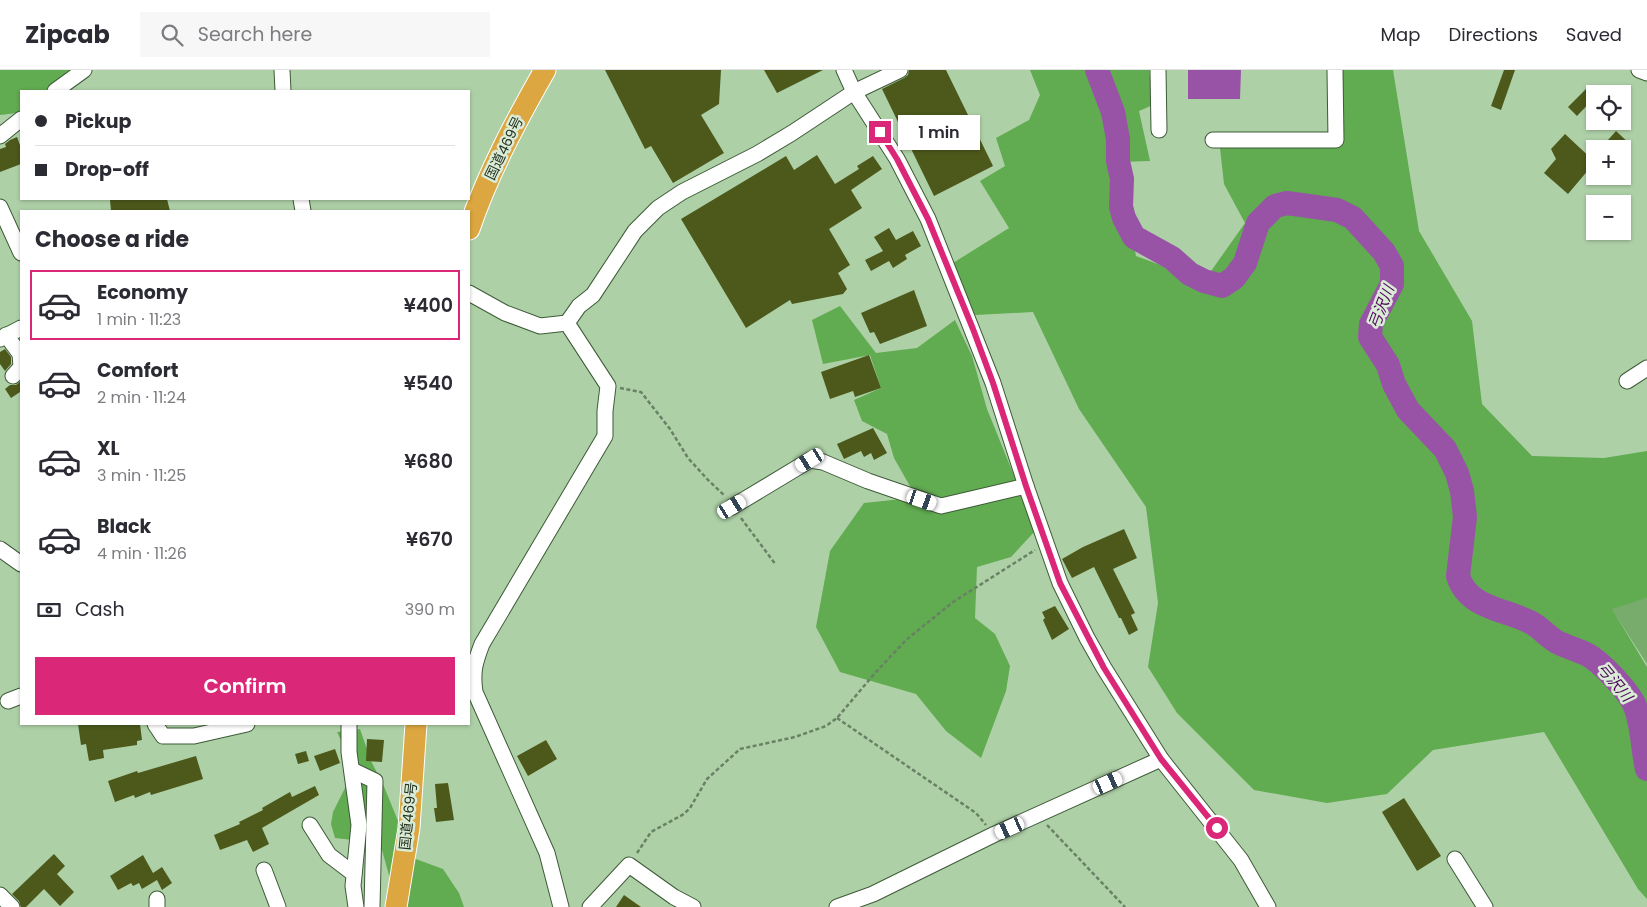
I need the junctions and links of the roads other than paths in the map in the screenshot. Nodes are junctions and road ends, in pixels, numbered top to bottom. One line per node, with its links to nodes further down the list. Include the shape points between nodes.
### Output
1 (84, 70): 10 (street)
2 (282, 70): 11 (street)
3 (545, 70): 18 (highway, 国道469号, via 517,119 481,194)
4 (844, 70): 12 (street)
5 (900, 70): 12 (street)
6 (1158, 70): 14 (street)
7 (1335, 70): 16 (street, via 1336,140)
8 (1639, 70): 9 (street)
9 (1647, 73)
10 (56, 90)
11 (283, 90)
12 (854, 92): 21 (street, via 757,154 682,192 658,208 635,231 593,295 579,306); 25 (street, via 897,159 928,219 993,383)
13 (20, 120): 15 (street)
14 (1159, 130)
15 (0, 136)
16 (1214, 140)
17 (0, 207): 19 (street)
18 (470, 226)
19 (20, 251)
20 (470, 294): 21 (street, via 505,313 540,326)
21 (567, 323): 30 (street, via 608,386 605,436 475,660 475,692)
22 (20, 328): 23 (street)
23 (3, 337): 24 (street, via 20,354 20,368)
24 (13, 376)
25 (1026, 486): 26 (street, via 941,506 810,460); 35 (street, via 1060,583 1087,638)
26 (732, 507)
27 (0, 549): 28 (street)
28 (20, 563)
29 (470, 713): 30 (street)
30 (484, 714): 47 (street, via 547,853)
31 (156, 725): 32 (street, via 163,736 194,736)
32 (243, 725)
33 (349, 725): 36 (street)
34 (416, 725): 46 (highway, 国道469号, via 409,828)
35 (1161, 759): 50 (street, via 873,894); 51 (street, via 1241,860)
36 (352, 770): 40 (street, via 359,825); 45 (street, via 375,781)
37 (310, 825): 40 (street, via 329,855)
38 (1455, 859): 52 (street)
39 (264, 870): 43 (street)
40 (354, 874): 44 (street, via 352,886)
41 (0, 895): 42 (street)
42 (12, 907)
43 (278, 907)
44 (356, 907)
45 (372, 907)
46 (396, 907)
47 (561, 907)
48 (590, 907): 49 (street, via 629,865)
49 (693, 907)
50 (837, 907)
51 (1268, 907)
52 (1486, 907)

